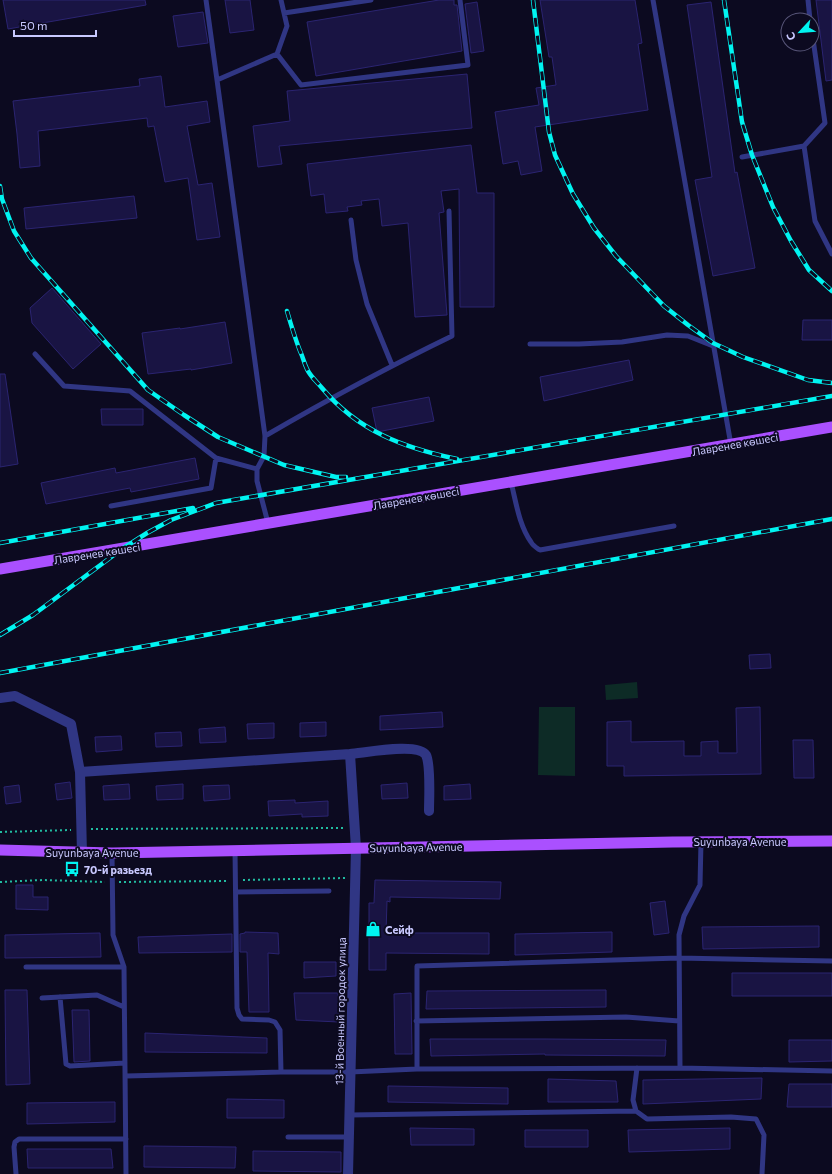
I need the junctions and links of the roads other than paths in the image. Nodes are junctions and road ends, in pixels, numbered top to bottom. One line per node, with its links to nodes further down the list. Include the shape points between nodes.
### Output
1 (206, 0): 11 (lane)
2 (281, 0): 8 (lane)
3 (371, 0): 8 (lane)
4 (460, 0): 10 (lane, via 468,65 301,85)
5 (653, 0): 18 (lane)
6 (808, 0): 7 (lane)
7 (809, 12)
8 (284, 13): 10 (lane, via 287,26)
9 (815, 52): 12 (lane, via 825,123)
10 (277, 54): 11 (lane)
11 (217, 80): 22 (lane)
12 (804, 146): 13 (lane); 16 (lane, via 815,221)
13 (742, 157)
14 (449, 212): 20 (lane, via 452,336)
15 (352, 220): 20 (lane, via 356,260 366,304)
16 (832, 254)
17 (530, 344): 18 (lane, via 622,342 667,335 688,336)
18 (714, 346): 23 (lane)
19 (35, 354): 24 (lane, via 64,386 130,391)
20 (392, 365): 22 (lane)
21 (832, 427): 23 (main road, Лавренев көшесі)
22 (265, 436): 25 (lane, via 264,456)
23 (731, 445): 26 (main road, Лавренев көшесі)
24 (216, 458): 25 (lane); 27 (lane, via 211,488)
25 (257, 469): 28 (lane, via 257,481)
26 (511, 482): 28 (main road, Лавренев көшесі); 29 (lane, via 523,528 531,544 540,550)
27 (112, 506)
28 (268, 523): 30 (main road, Лавренев көшесі)
29 (674, 526)
30 (0, 569)
31 (0, 698): 33 (street, via 15,696 71,724)
32 (350, 754): 33 (street); 34 (street, via 404,749 417,750 425,754 428,762); 37 (street, 13-й Военный городок улица)
33 (80, 772): 40 (street)
34 (429, 811)
35 (701, 841): 36 (main road, Suyunbaya Avenue); 37 (main road, Suyunbaya Avenue); 44 (lane, via 700,885 684,916 678,935)
36 (832, 841)
37 (356, 848): 39 (main road, Suyunbaya Avenue); 59 (street, 13-й Военный городок улица)
38 (0, 850): 40 (main road, Suyunbaya Avenue)
39 (235, 850): 41 (main road, Suyunbaya Avenue); 43 (lane)
40 (82, 853): 41 (main road, Suyunbaya Avenue)
41 (112, 853): 47 (lane, via 113,935)
42 (330, 891): 43 (lane)
43 (236, 892): 58 (lane, via 237,1008 242,1019 269,1020 280,1030)
44 (679, 958): 45 (lane); 51 (lane, via 416,966); 52 (lane)
45 (832, 961)
46 (26, 967): 47 (lane)
47 (124, 967): 50 (lane)
48 (60, 997): 49 (lane); 50 (lane, via 97,995); 53 (lane, via 66,1064 70,1066)
49 (42, 998)
50 (124, 1006): 53 (lane)
51 (416, 1021): 52 (lane, via 626,1017); 56 (lane)
52 (679, 1021): 55 (lane)
53 (125, 1063): 60 (lane)
54 (637, 1068): 55 (lane); 56 (lane); 61 (lane, via 633,1100)
55 (680, 1068): 57 (lane)
56 (417, 1069): 59 (lane)
57 (832, 1071)
58 (281, 1072): 59 (lane); 60 (lane)
59 (350, 1072): 62 (street, 13-й Военный городок улица)
60 (126, 1076): 65 (lane)
61 (636, 1111): 62 (lane); 69 (lane, via 647,1119 756,1118 764,1135)
62 (349, 1115): 64 (street, 13-й Военный городок улица)
63 (288, 1137): 64 (lane)
64 (349, 1137): 68 (street, 13-й Военный городок улица)
65 (126, 1139): 66 (lane, via 19,1139 15,1142 14,1148); 67 (lane)
66 (16, 1174)
67 (126, 1174)
68 (348, 1174)
69 (762, 1174)

